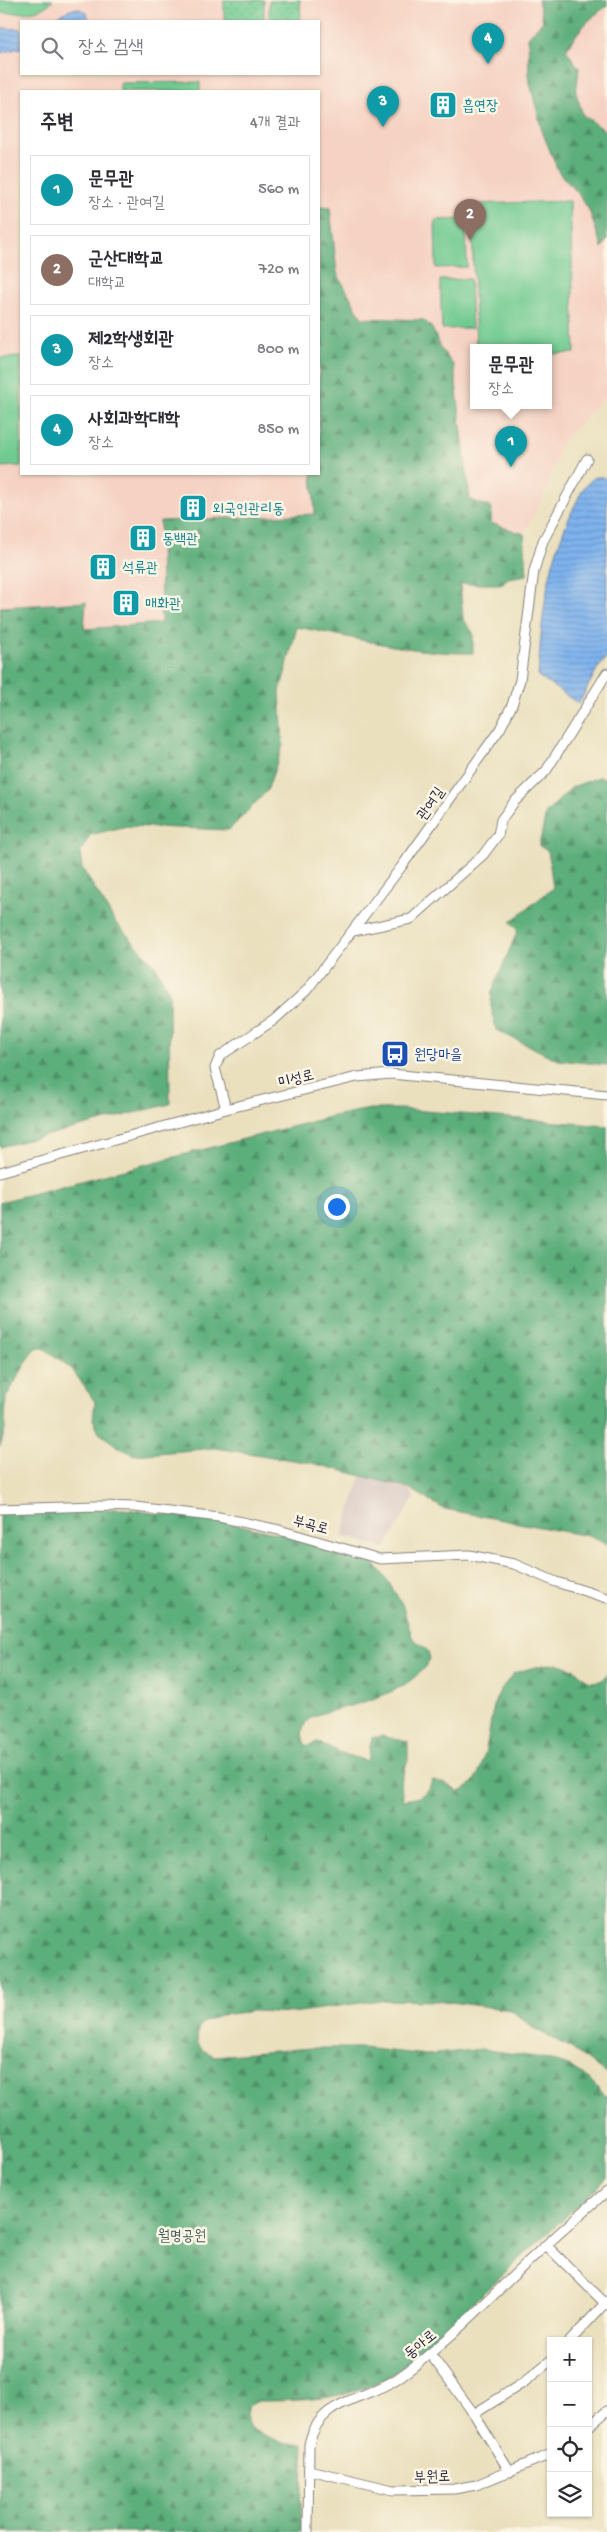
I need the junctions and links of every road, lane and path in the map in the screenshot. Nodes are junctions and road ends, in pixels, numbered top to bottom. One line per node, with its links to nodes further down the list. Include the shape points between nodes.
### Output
1 (587, 459): 3 (street, 관여길, via 543,541 536,564 520,680 512,705 500,729)
2 (607, 673): 3 (street, via 546,771 514,802 501,820 498,835 483,855 411,919)
3 (353, 931): 5 (street, 관여길, via 306,991 274,1020 220,1056 216,1068)
4 (607, 1095): 5 (street, 미성로, via 390,1074 358,1077)
5 (226, 1109): 6 (street, 미성로)
6 (0, 1172)
7 (0, 1509): 8 (street, 부곡로, via 97,1506 219,1517 279,1530 380,1559 469,1555 514,1564)
8 (607, 1598)
9 (607, 2191): 10 (street, 동아로)
10 (546, 2245): 11 (street); 13 (street, 동아로)
11 (606, 2303): 12 (street)
12 (574, 2337)
13 (432, 2355): 16 (street); 19 (street, 동아로, via 388,2385 341,2402 322,2419 312,2431)
14 (547, 2363): 16 (street)
15 (607, 2411): 17 (street)
16 (474, 2414): 20 (street)
17 (592, 2424)
18 (547, 2456): 20 (street, 부원로)
19 (309, 2470): 20 (street, 부원로, via 393,2490 424,2491 476,2485); 21 (street, 동아로)
20 (510, 2472)
21 (308, 2532)

